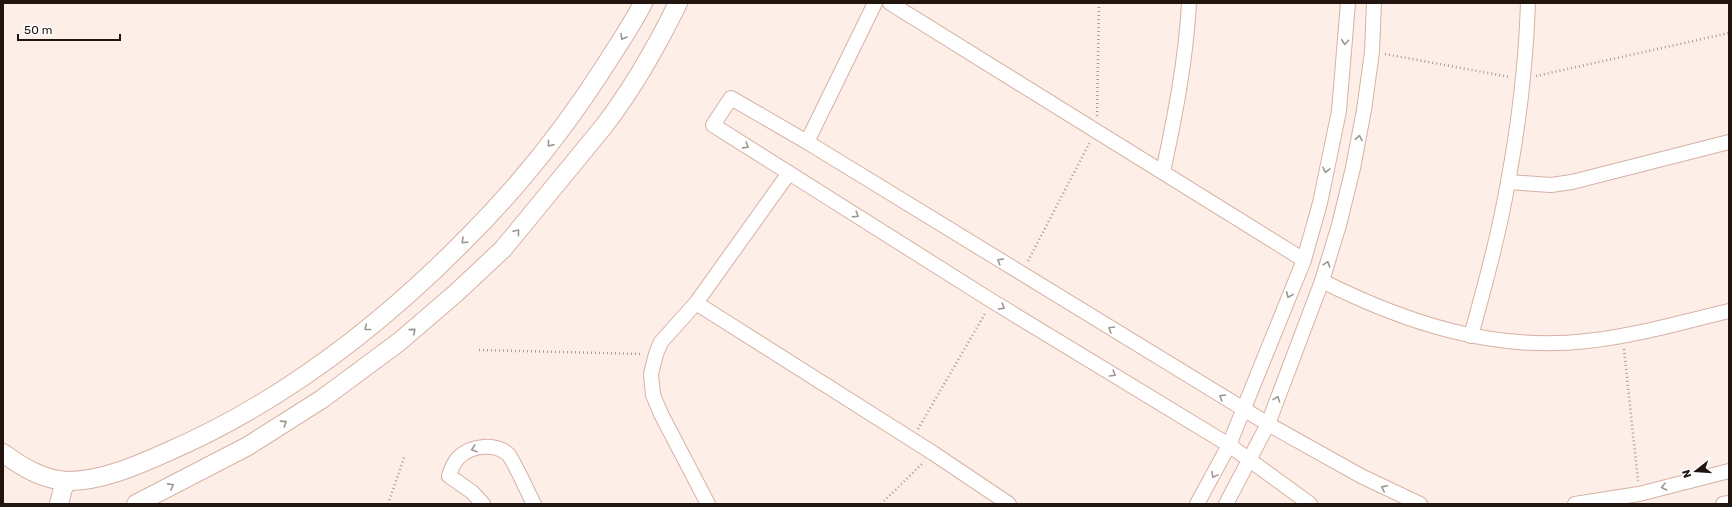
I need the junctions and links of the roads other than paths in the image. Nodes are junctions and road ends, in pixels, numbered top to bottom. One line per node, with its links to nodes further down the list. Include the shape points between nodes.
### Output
1 (643, 3): 25 (street, one-way to 25, via 591,87 514,187 464,242 370,326 288,386 198,439 124,470 94,478)
2 (678, 3): 28 (street, one-way to 2, via 248,446 322,398 399,342 456,293 503,249 604,126 663,33)
3 (875, 3): 9 (street)
4 (890, 3): 11 (street)
5 (1189, 3): 11 (street, via 1178,100)
6 (1348, 3): 14 (street, one-way to 14, via 1339,111 1320,202)
7 (1374, 3): 15 (street, one-way to 7, via 1339,225 1364,110 1372,52)
8 (1528, 3): 13 (street, via 1517,130)
9 (807, 142): 12 (street, one-way to 12, via 731,98 713,125); 19 (street, one-way to 9)
10 (1729, 142): 13 (street, via 1572,182 1551,185)
11 (1163, 172): 14 (street)
12 (789, 173): 16 (street); 21 (street, one-way to 21, via 992,301)
13 (1508, 182): 18 (street, via 1492,258)
14 (1304, 260): 19 (street, one-way to 19)
15 (1322, 280): 18 (street, via 1360,300 1397,315); 20 (street, one-way to 15)
16 (696, 303): 31 (street, via 661,342 651,374 653,395 661,414); 32 (street, via 933,453)
17 (1729, 311): 18 (street, via 1586,342 1548,343)
18 (1471, 336)
19 (1243, 409): 20 (street); 21 (street)
20 (1268, 424): 23 (street); 36 (street, one-way to 20, via 1361,476)
21 (1230, 445): 23 (street); 33 (street, one-way to 33)
22 (3, 453): 25 (street, via 25,470)
23 (1250, 460): 34 (street); 35 (street)
24 (1729, 471): 37 (street, one-way to 37, via 1639,494)
25 (68, 481): 27 (street, via 62,488)
26 (1729, 503): 38 (street)
27 (59, 504)
28 (136, 504)
29 (484, 504): 30 (street, one-way to 29, via 509,455 489,447 478,447 459,457 449,476)
30 (534, 504)
31 (708, 504)
32 (1008, 504)
33 (1197, 504)
34 (1226, 504)
35 (1310, 504)
36 (1420, 504)
37 (1575, 504)
38 (1723, 504)

